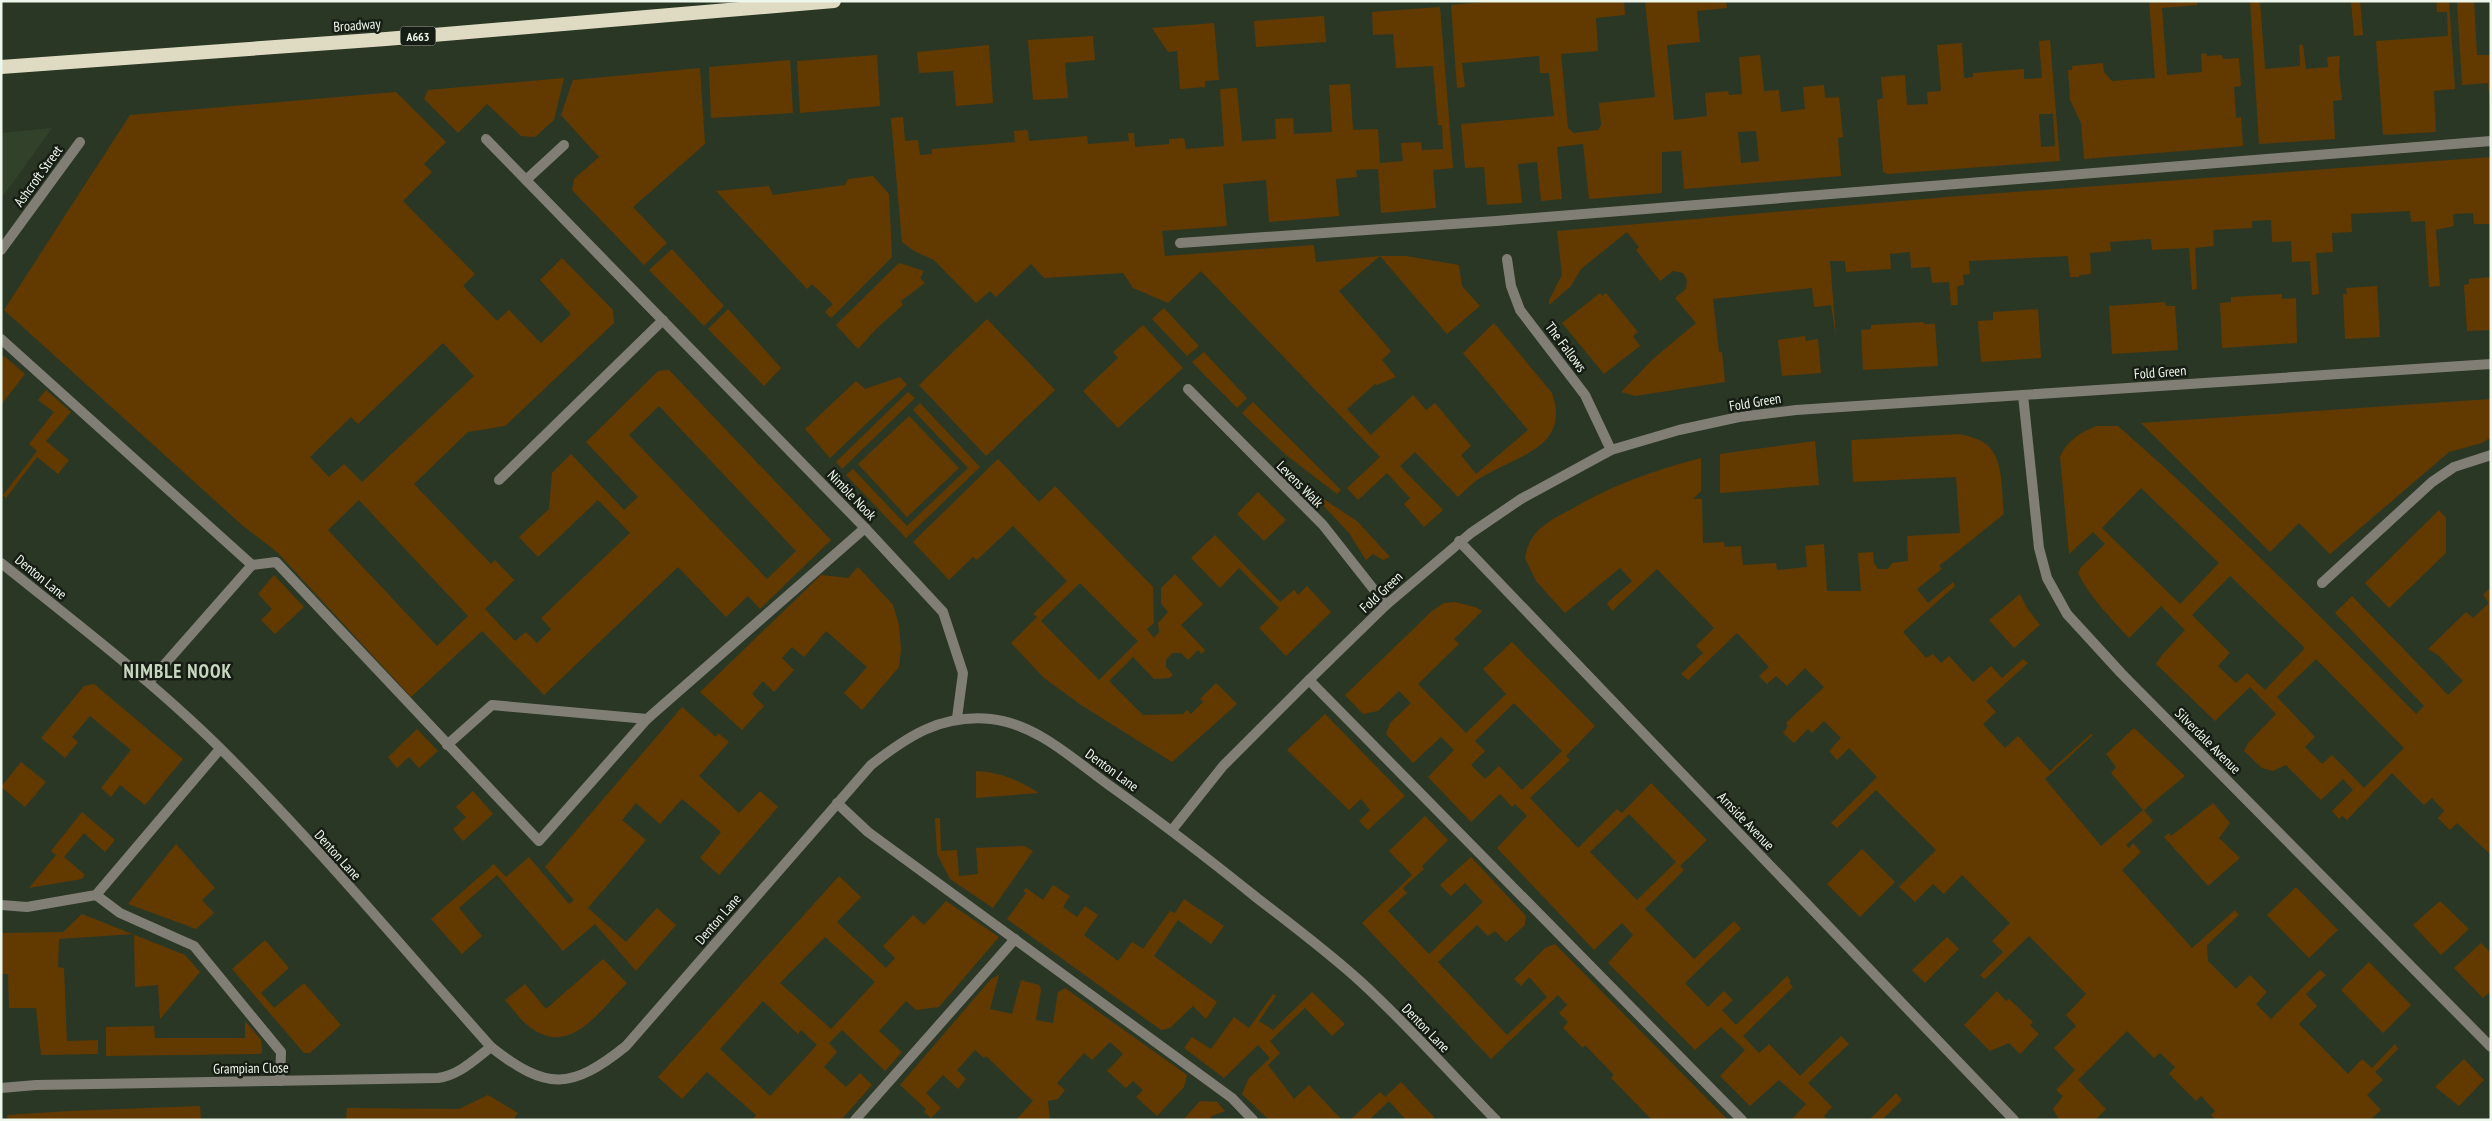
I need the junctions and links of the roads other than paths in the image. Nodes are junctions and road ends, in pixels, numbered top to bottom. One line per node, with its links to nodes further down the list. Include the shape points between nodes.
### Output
1 (834, 1): 2 (highway, Broadway / A663)
2 (1, 67)
3 (486, 139): 7 (street, Nimble Nook)
4 (2491, 141): 8 (street, via 1496,221)
5 (80, 142): 9 (street, Ashcroft Street)
6 (564, 145): 7 (street)
7 (526, 180): 11 (street, Nimble Nook)
8 (1180, 243)
9 (1, 250)
10 (1507, 259): 16 (street, The Fallows, via 1511,286 1520,310 1585,395)
11 (663, 320): 18 (street); 19 (street, Nimble Nook)
12 (1, 339): 22 (street)
13 (2491, 364): 15 (street, Fold Green)
14 (1188, 389): 24 (street, Levens Walk, via 1323,525)
15 (2023, 395): 16 (street, Fold Green, via 1796,410 1739,417); 37 (street, Silverdale Avenue, via 2039,548 2047,578 2067,614)
16 (1611, 450): 20 (street, Fold Green, via 1521,499)
17 (2491, 455): 23 (street, via 2454,467 2432,482)
18 (500, 480)
19 (865, 528): 27 (street, Nimble Nook, via 943,612 963,673); 28 (street)
20 (1459, 541): 24 (street, Fold Green); 44 (street, Arnside Avenue)
21 (1, 563): 26 (street, Denton Lane)
22 (252, 565): 26 (street); 29 (street, via 276,562)
23 (2322, 583)
24 (1386, 605): 25 (street, Fold Green)
25 (1309, 680): 32 (street, Fold Green, via 1223,766); 43 (street)
26 (149, 682): 30 (street, Denton Lane)
27 (957, 718): 31 (street, Denton Lane, via 902,740 870,766); 32 (street, Denton Lane, via 993,719 1029,730)
28 (648, 719): 29 (street, via 492,705); 29 (street, via 539,841)
29 (447, 745)
30 (220, 749): 33 (street); 36 (street, Denton Lane)
31 (837, 803): 35 (street, via 868,832); 36 (street, Denton Lane, via 626,1046 603,1064 582,1076 538,1078)
32 (1172, 830): 42 (street, Denton Lane, via 1362,983)
33 (96, 895): 34 (street, via 27,908); 38 (street, via 120,913 194,946 281,1052)
34 (1, 905)
35 (1015, 939): 40 (street); 41 (street, via 1232,1098)
36 (491, 1047): 38 (street, Grampian Close, via 460,1071 443,1078)
37 (2491, 1047)
38 (280, 1081): 39 (street, Grampian Close)
39 (1, 1088)
40 (855, 1120)
41 (1253, 1120)
42 (1496, 1120)
43 (1742, 1120)
44 (2014, 1120)

